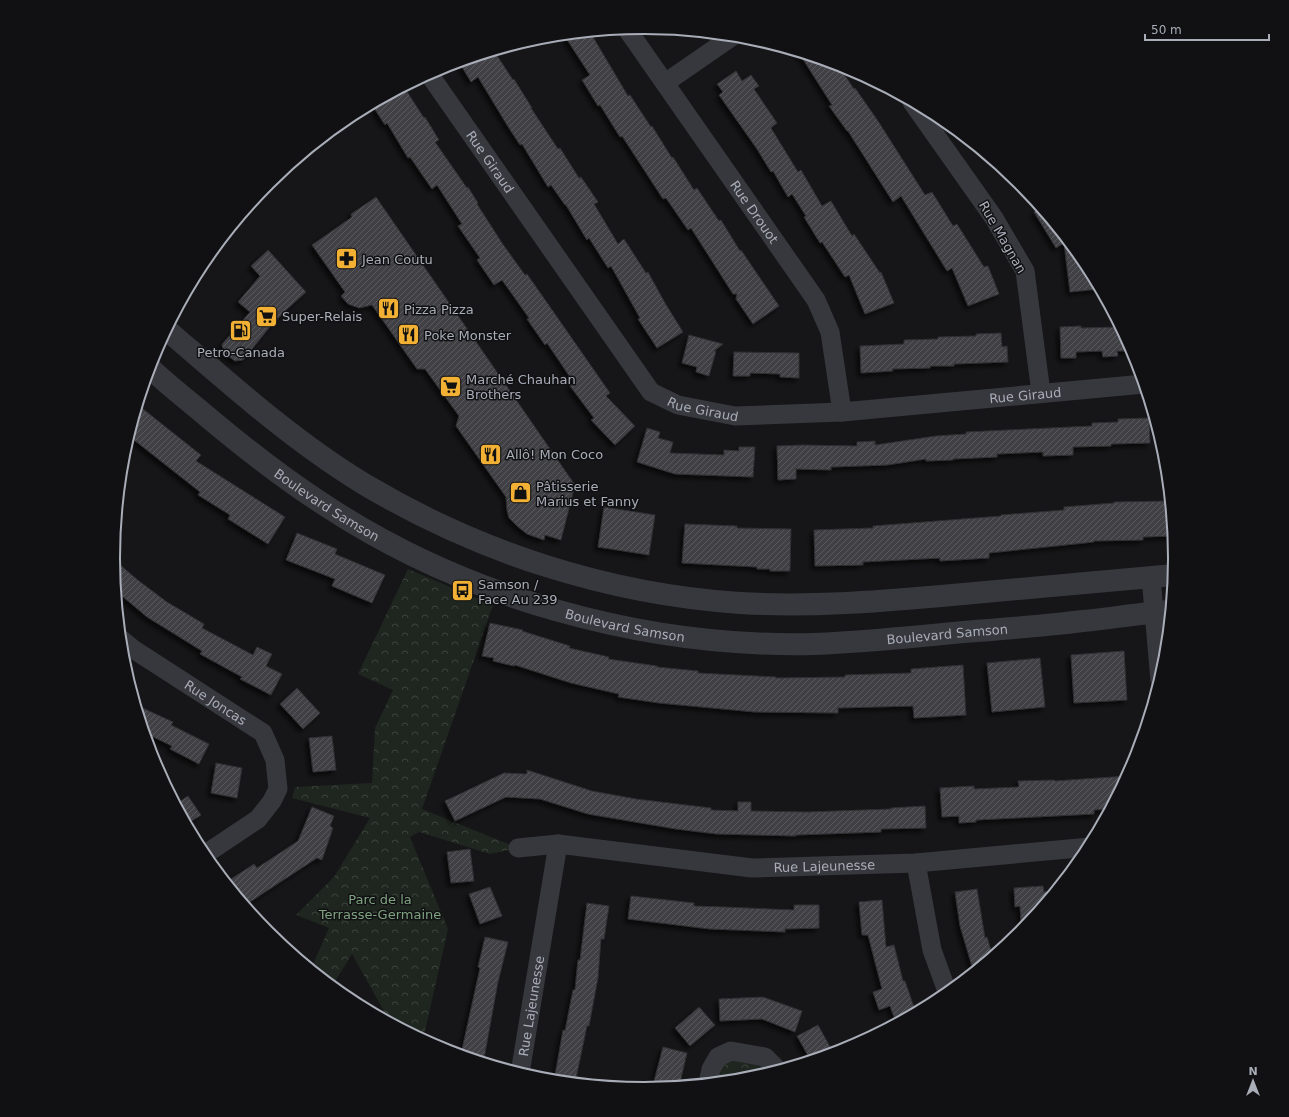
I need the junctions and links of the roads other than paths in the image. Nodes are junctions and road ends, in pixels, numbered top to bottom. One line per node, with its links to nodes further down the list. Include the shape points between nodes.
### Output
1 (631, 34): 4 (street, Rue Drouot)
2 (727, 40): 4 (street)
3 (432, 79): 10 (street, Rue Giraud, via 650,392 678,405 735,416)
4 (665, 83): 10 (street, Rue Drouot, via 816,300 830,332)
5 (918, 111): 9 (street, Rue Magnan, via 994,218 1025,271)
6 (171, 333): 12 (street, via 307,445 391,499 485,544 562,571 611,584 706,600 753,604 809,604 905,599)
7 (155, 372): 13 (street, Boulevard Samson, via 262,462 359,527 467,579 524,600 596,620 692,638 813,644 1084,621)
8 (1139, 384): 9 (street, Rue Giraud)
9 (1041, 393): 10 (street, Rue Giraud)
10 (842, 412)
11 (1169, 575): 12 (street)
12 (1151, 577): 13 (street)
13 (1162, 611): 15 (street)
14 (127, 644): 19 (street, Rue Joncas, via 263,733 275,760 278,789 272,801 258,819)
15 (1161, 650)
16 (558, 844): 17 (street, Rue Lajeunesse); 20 (street, Rue Lajeunesse, via 752,868); 23 (street, Rue Lajeunesse)
17 (518, 848)
18 (1082, 848): 20 (street, Rue Lajeunesse)
19 (209, 852)
20 (916, 863): 21 (street, via 932,950)
21 (946, 988)
22 (775, 1066): 24 (street, via 765,1057 731,1051 718,1057)
23 (521, 1068)
24 (709, 1079)

